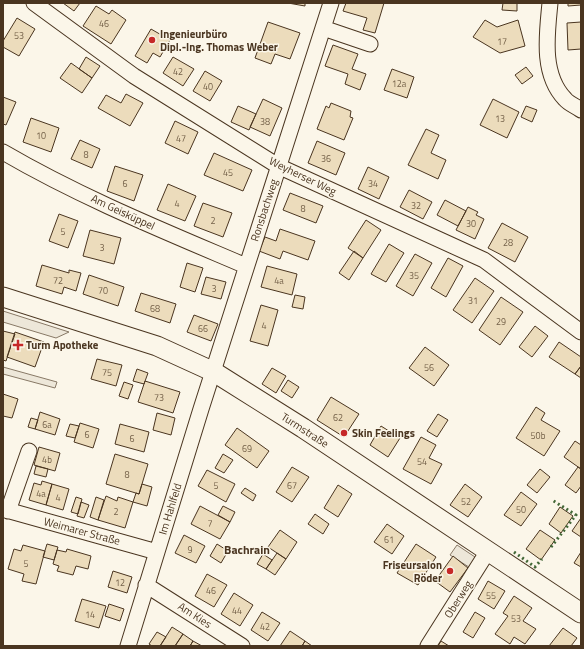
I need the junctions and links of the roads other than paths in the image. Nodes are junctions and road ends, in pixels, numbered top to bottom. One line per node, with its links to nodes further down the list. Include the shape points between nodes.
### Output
1 (34, 3): 8 (street, Weyherser Weg, via 134,76)
2 (331, 3): 4 (street, Ronsbachweg)
3 (550, 3): 6 (street, via 546,46 551,74 566,100)
4 (323, 28): 5 (street); 8 (street, Ronsbachweg)
5 (370, 44)
6 (581, 110)
7 (3, 152): 9 (street, Am Geisküppel, via 117,211)
8 (278, 166): 9 (street, Ronsbachweg); 11 (street, Weyherser Weg, via 484,260)
9 (246, 266): 12 (street, Ronsbachweg)
10 (3, 297): 12 (main road, Turmstraße, via 157,346)
11 (581, 332)
12 (214, 372): 15 (main road, Turmstraße); 16 (street, Im Hahlfeld)
13 (28, 451): 14 (street, Weimarer Straße)
14 (5, 510): 16 (street, Weimarer Straße)
15 (488, 551): 18 (main road, Turmstraße); 21 (street, Oberweg)
16 (156, 552): 17 (street, Im Hahlfeld)
17 (146, 585): 19 (street, Im Hahlfeld); 20 (street, Am Kies)
18 (581, 613)
19 (128, 646)
20 (242, 646)
21 (428, 646)

